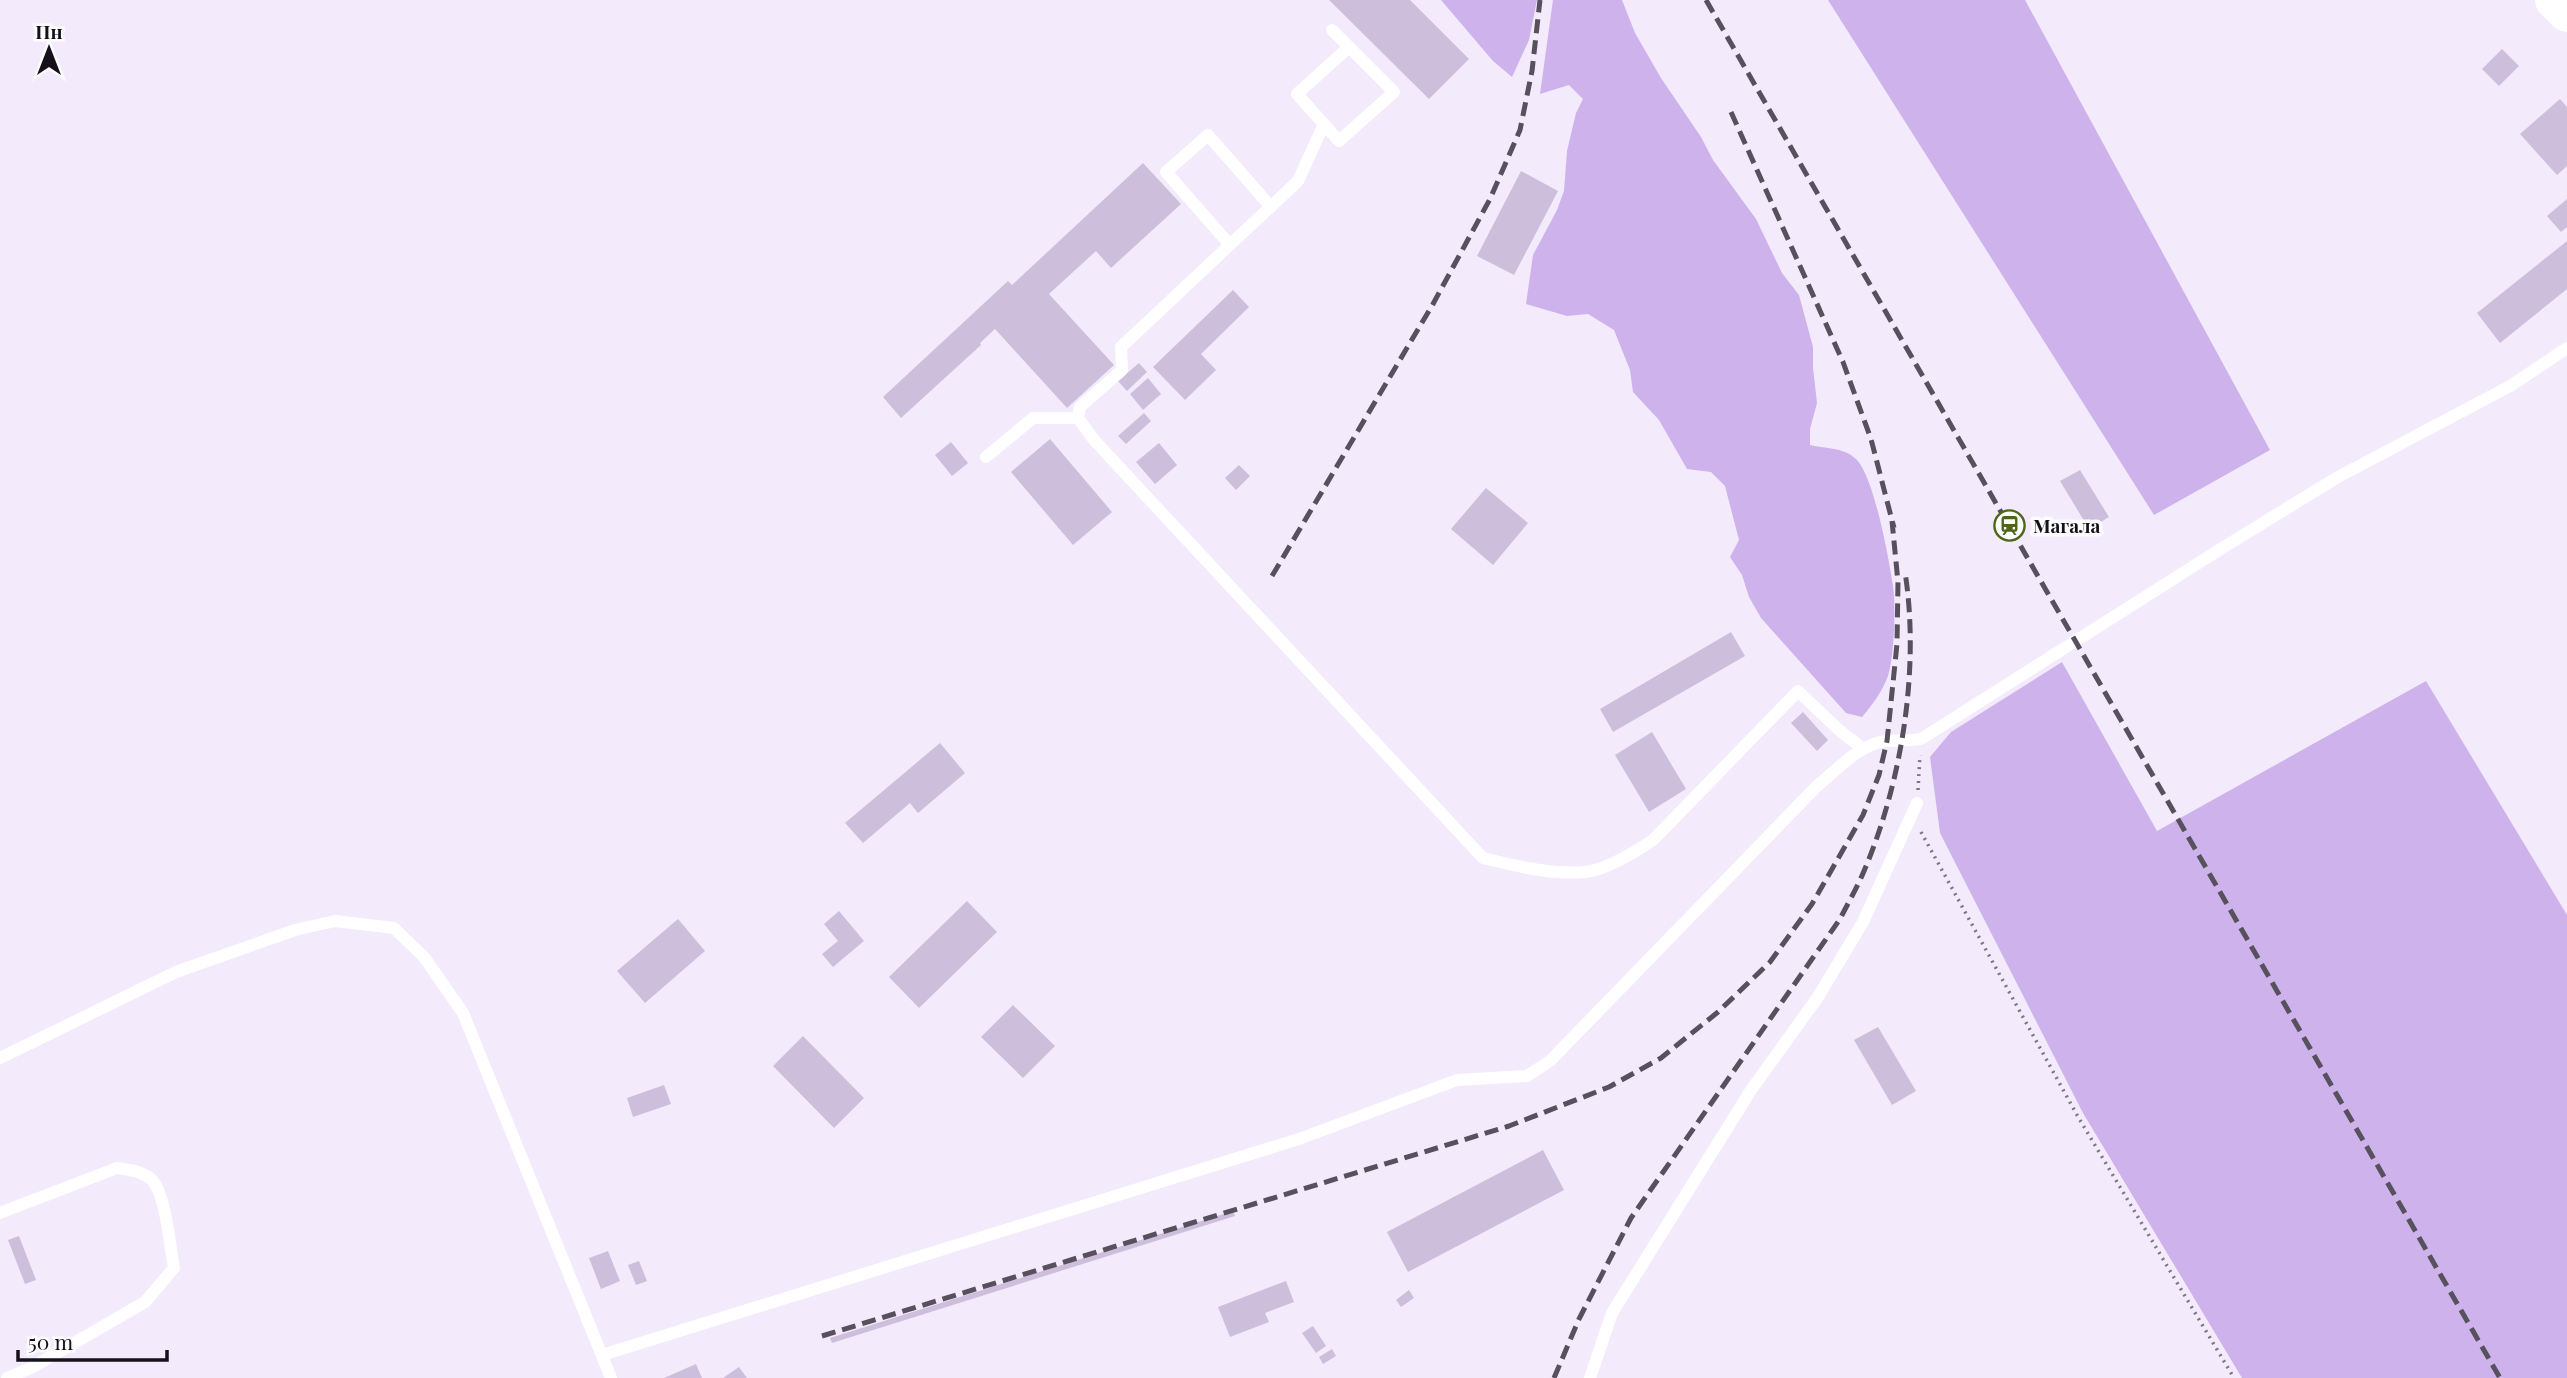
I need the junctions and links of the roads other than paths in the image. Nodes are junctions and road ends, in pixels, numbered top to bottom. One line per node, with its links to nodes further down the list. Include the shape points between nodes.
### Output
1 (2554, 0): 2 (highway)
2 (2567, 13)
3 (1332, 30): 4 (lane)
4 (1349, 47): 5 (lane, via 1297,94); 5 (lane, via 1394,92 1339,141)
5 (1324, 124): 6 (lane, via 1298,181)
6 (1270, 207): 7 (lane); 7 (lane, via 1208,135 1166,172)
7 (1230, 245): 9 (lane, via 1121,347 1122,370 1080,407)
8 (2567, 348): 11 (lane, via 2512,385 2305,497 1920,739 1887,741)
9 (1078, 418): 10 (lane, via 1032,418); 11 (lane, via 1483,858 1531,870 1586,872 1628,856 1653,840 1798,691)
10 (986, 457)
11 (1863, 749): 15 (lane, via 1817,786 1550,1061 1527,1076 1457,1080 1299,1139)
12 (1917, 803): 18 (lane, via 1857,933 1751,1090 1612,1313)
13 (0, 1058): 15 (lane, via 176,972 295,930 335,921 394,928 424,957 463,1013)
14 (0, 1213): 16 (lane, via 117,1168 137,1171 154,1182 165,1211 174,1268 145,1302)
15 (602, 1355): 17 (lane)
16 (7, 1378)
17 (611, 1378)
18 (1590, 1378)

